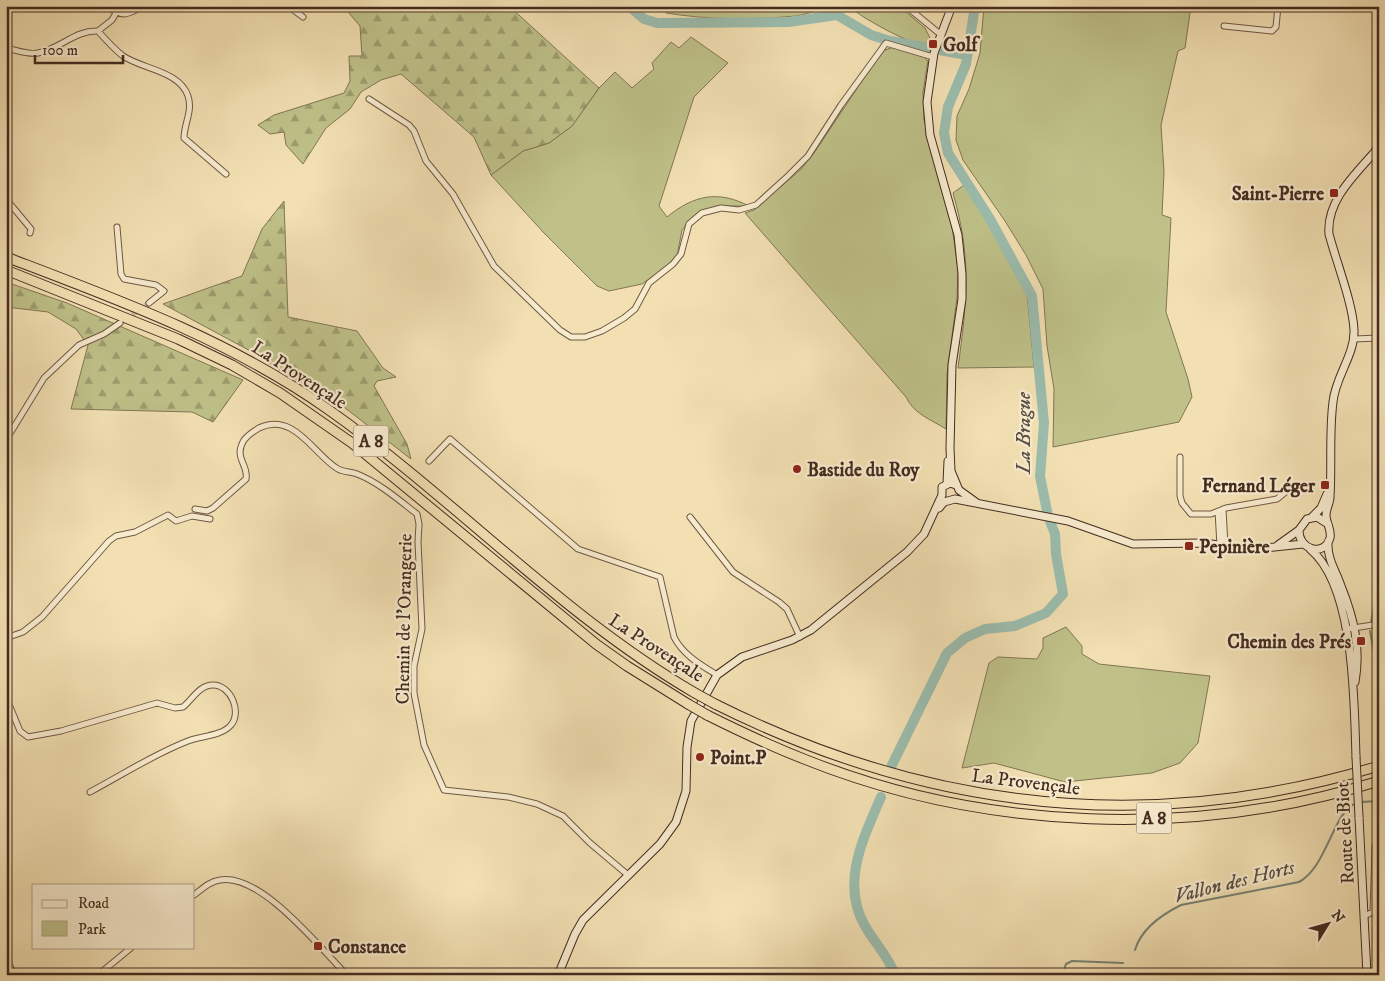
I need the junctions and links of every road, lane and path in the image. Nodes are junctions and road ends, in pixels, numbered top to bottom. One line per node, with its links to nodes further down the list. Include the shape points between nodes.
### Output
1 (106, 6): 7 (street)
2 (144, 6): 7 (street, via 126,15)
3 (288, 6): 8 (street)
4 (906, 6): 11 (street)
5 (952, 6): 11 (street)
6 (1278, 6): 9 (street, via 1276,27 1272,31)
7 (116, 13): 10 (street)
8 (303, 17)
9 (1224, 26)
10 (98, 31): 12 (street, via 88,30 38,53); 16 (street, via 122,55 181,84 188,96 189,114 184,138)
11 (940, 34): 13 (street)
12 (6, 48)
13 (934, 55): 14 (street, via 886,43 808,156 788,176 756,205 702,213 689,224 680,254 673,264 649,283 635,309 610,326 585,337 572,337 560,330 494,266 478,243 453,194 426,161 414,131); 27 (street, via 927,89 930,135 954,215 962,274 962,299 952,365)
14 (369, 99)
15 (1379, 147): 25 (street, via 1339,195 1328,224 1351,314)
16 (226, 174)
17 (6, 199): 19 (street, via 24,220)
18 (117, 227): 22 (street, via 124,279 156,285 164,291)
19 (30, 233)
20 (6, 257): 54 (highway, La Provençale / A 8, bridge, via 194,332 235,352 302,392 378,447 593,625 649,665 715,704 772,731 870,768 989,795 1103,805 1175,804 1275,792)
21 (6, 270): 55 (highway, La Provençale / A 8, bridge, via 178,338 280,393 352,444 627,666 708,715 805,760 927,797 1045,816 1130,819 1215,815 1305,801)
22 (149, 303)
23 (120, 324): 26 (street, via 79,345 44,378)
24 (1379, 338): 25 (street)
25 (1354, 339): 33 (street, via 1333,395)
26 (6, 440)
27 (950, 448): 30 (street); 32 (street, via 951,471)
28 (1180, 457): 37 (street, via 1182,503 1191,514 1211,514)
29 (429, 461): 52 (street, via 450,439 578,549 656,574 662,581 674,636 679,645)
30 (947, 484): 32 (street); 34 (street, via 941,490)
31 (1294, 485): 37 (street, via 1277,499)
32 (957, 487): 34 (street); 35 (street)
33 (1330, 489): 39 (street, via 1321,508); 41 (street)
34 (948, 498): 35 (street); 50 (street, via 932,516 914,546)
35 (977, 503): 45 (street, via 1068,521 1133,544)
36 (195, 509): 58 (street, Chemin de l'Orangerie, via 207,511 213,508 246,479 240,458 245,438 265,426 278,425 296,430 337,468 356,473 417,514 422,629 414,666 414,693 424,745 444,790 508,797 537,804 564,816)
37 (1221, 510): 45 (street)
38 (690, 517): 50 (street, via 733,572 786,609)
39 (1312, 517): 41 (street, via 1321,518); 42 (street, via 1303,521)
40 (210, 519): 51 (street, via 192,516 176,521 168,514 135,532 116,536 42,617 23,632)
41 (1328, 524): 43 (street)
42 (1299, 530): 44 (street); 46 (street)
43 (1328, 542): 47 (street, via 1320,548); 49 (street, Route de Biot, via 1328,556 1341,586)
44 (1303, 544): 46 (street); 47 (street)
45 (1222, 545): 46 (street, via 1254,549)
46 (1273, 547)
47 (1310, 549): 49 (street, Route de Biot, via 1324,564)
48 (1379, 624): 49 (street)
49 (1351, 628): 60 (street, Route de Biot, bridge)
50 (800, 637): 52 (street, via 749,654)
51 (6, 638)
52 (717, 675): 58 (street, via 691,721 686,791 676,822 660,844)
53 (6, 697): 56 (street, via 20,731 28,737 61,731 157,703 183,707 202,688 212,685 222,687 231,695 235,706 234,719 222,732 172,747)
54 (1379, 766)
55 (1379, 781)
56 (90, 792)
57 (1379, 833): 60 (street, via 1375,848 1373,912)
58 (628, 875): 67 (street, via 583,920)
59 (195, 894): 66 (street, via 220,880 232,879 250,885 267,895)
60 (1364, 916): 63 (street, Route de Biot)
61 (131, 948): 65 (street)
62 (6, 953): 64 (street)
63 (1367, 973)
64 (13, 975)
65 (98, 975)
66 (347, 975)
67 (558, 975)

